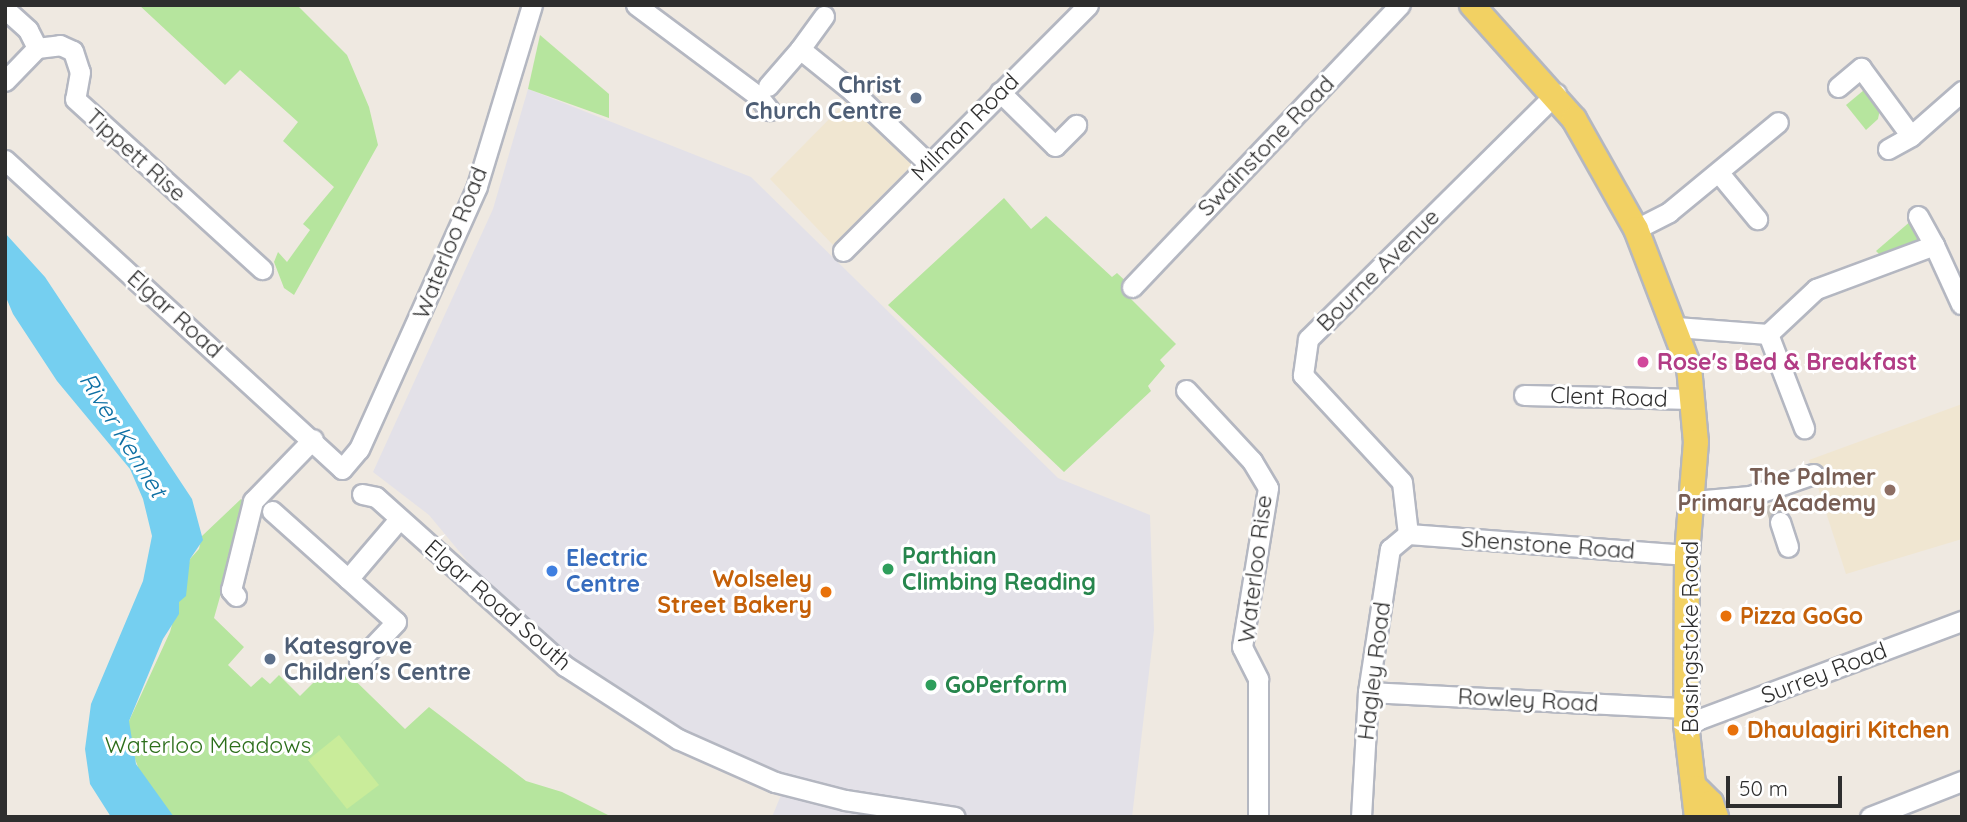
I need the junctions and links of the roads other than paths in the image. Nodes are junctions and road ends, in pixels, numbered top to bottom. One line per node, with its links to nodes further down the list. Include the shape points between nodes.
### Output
1 (636, 5): 16 (street, via 758,96)
2 (1088, 5): 14 (street, Milman Road)
3 (1400, 5): 30 (street, Swainstone Road)
4 (1472, 5): 15 (main road, Basingstoke Road)
5 (530, 6): 39 (street, Waterloo Road, via 472,198 359,449)
6 (5, 9): 8 (street, via 28,30)
7 (824, 16): 9 (street)
8 (37, 48): 10 (street); 29 (street, Tippett Rise, via 60,45 73,51 80,72 75,99)
9 (800, 49): 11 (street); 22 (street)
10 (5, 81)
11 (768, 86)
12 (1838, 87): 19 (street, via 1861,68)
13 (1962, 91): 19 (street)
14 (1000, 92): 18 (street, via 1055,146); 22 (street, Milman Road)
15 (1556, 94): 26 (main road, Basingstoke Road); 46 (street, Bourne Avenue, via 1308,340 1303,374 1402,482)
16 (769, 110)
17 (1778, 122): 23 (street)
18 (1076, 125)
19 (1911, 136): 20 (street)
20 (1888, 149)
21 (5, 160): 38 (street, Elgar Road)
22 (928, 163): 28 (street, Milman Road)
23 (1719, 173): 25 (street); 26 (street, via 1669,212)
24 (1917, 216): 27 (street)
25 (1757, 219)
26 (1636, 229): 32 (main road, Basingstoke Road)
27 (1934, 245): 31 (street); 33 (street, via 1816,289)
28 (843, 251)
29 (262, 269)
30 (1132, 287)
31 (1961, 304)
32 (1676, 327): 33 (street); 36 (main road, Basingstoke Road)
33 (1768, 334): 37 (street)
34 (1186, 390): 58 (street, Waterloo Rise, via 1252,461 1268,488 1242,647 1258,679)
35 (1524, 395): 36 (street, Clent Road)
36 (1693, 400): 42 (main road, Basingstoke Road)
37 (1804, 428)
38 (313, 439): 39 (street, Elgar Road); 50 (street, via 253,501 231,590)
39 (342, 469)
40 (1813, 474): 42 (street, via 1772,496)
41 (362, 494): 44 (street, Elgar Road South, via 376,497)
42 (1693, 500): 48 (main road, Basingstoke Road)
43 (272, 511): 49 (street)
44 (399, 519): 49 (street); 57 (street, Elgar Road South, via 565,666 678,739 775,782 845,800)
45 (1780, 522): 47 (street)
46 (1408, 534): 48 (street, Shenstone Road); 53 (street, Hagley Road, via 1390,549)
47 (1788, 547)
48 (1688, 555): 54 (main road, Basingstoke Road)
49 (348, 579): 52 (street, via 396,622)
50 (236, 596)
51 (1962, 621): 54 (street, Surrey Road)
52 (359, 661)
53 (1368, 692): 54 (street, Rowley Road); 59 (street, Hagley Road)
54 (1687, 716): 56 (main road, Basingstoke Road)
55 (1962, 781): 62 (street)
56 (1696, 788): 60 (main road, Basingstoke Road); 61 (main road, Basingstoke Road, via 1711,803)
57 (955, 817)
58 (1258, 817)
59 (1361, 817)
60 (1697, 817)
61 (1716, 817)
62 (1870, 817)

